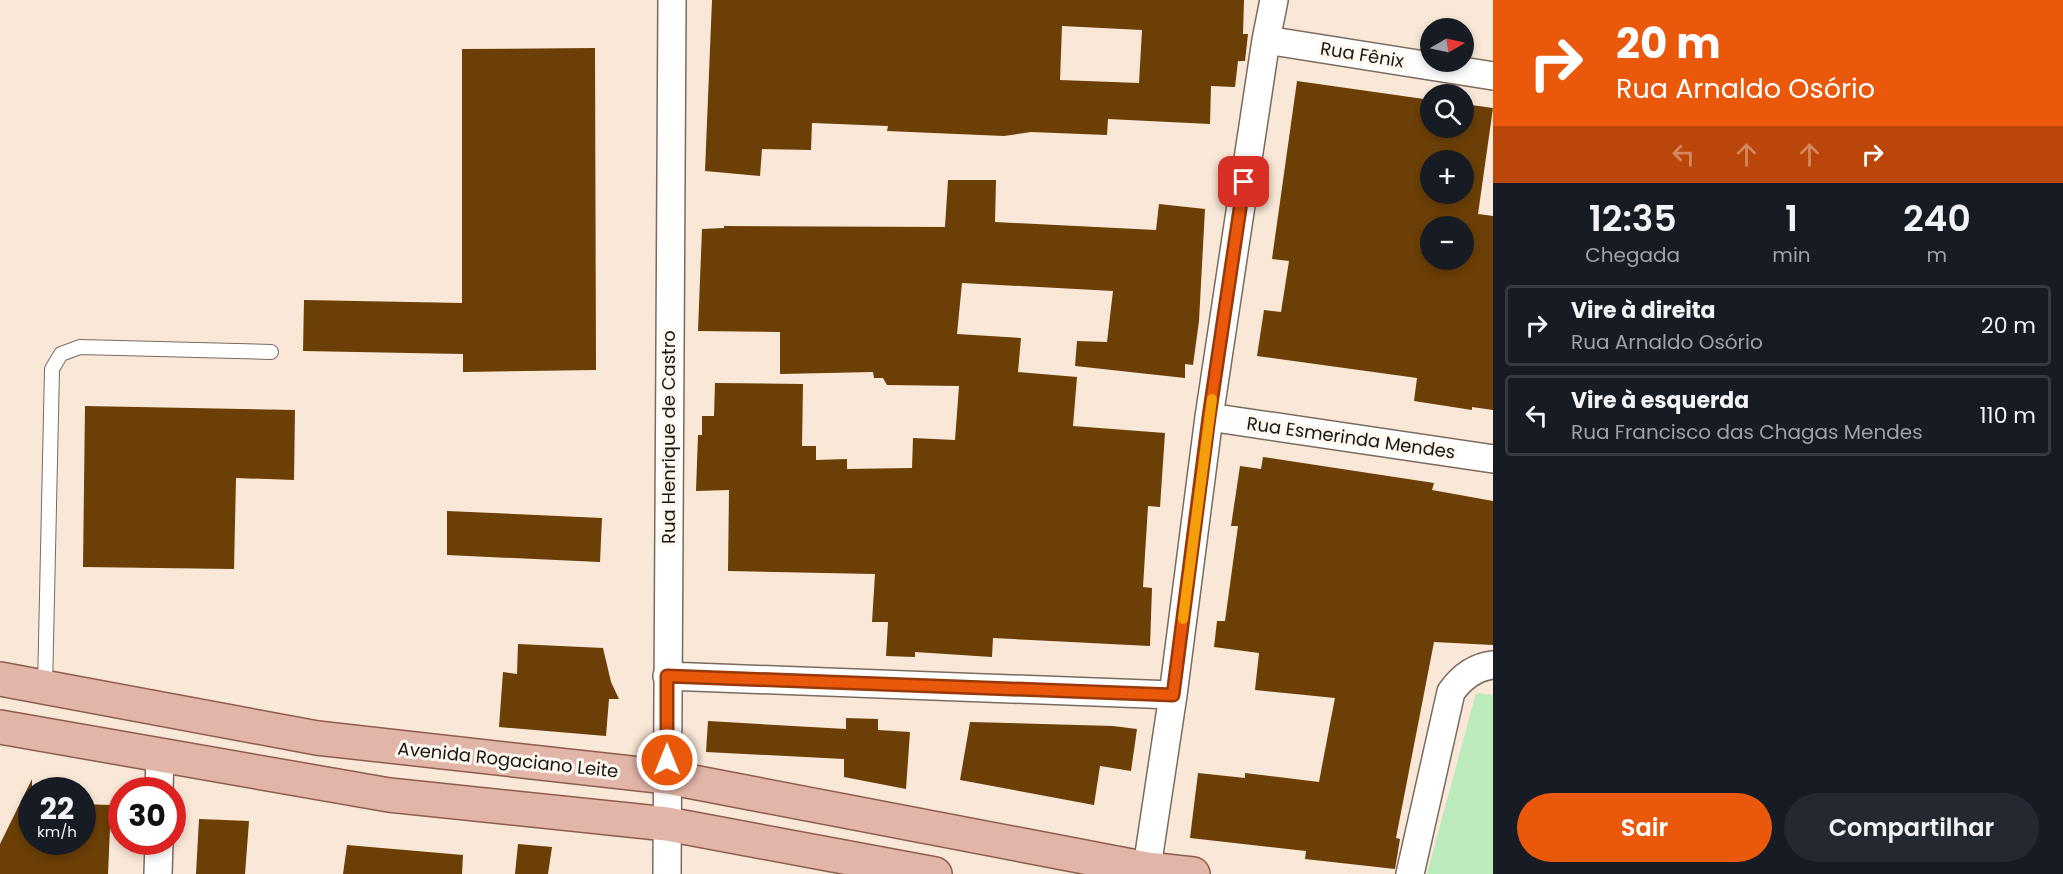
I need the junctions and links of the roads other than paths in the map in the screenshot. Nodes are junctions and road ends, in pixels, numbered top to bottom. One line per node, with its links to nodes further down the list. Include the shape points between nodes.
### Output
1 (672, 0): 9 (street, Rua Henrique de Castro)
2 (1274, 0): 3 (street)
3 (1266, 40): 4 (street, Rua Fênix); 6 (street)
4 (1493, 76)
5 (271, 352): 11 (lane, via 80,347 61,354 52,369)
6 (1209, 417): 7 (street, Rua Esmerinda Mendes); 12 (street)
7 (1493, 459)
8 (1493, 666): 24 (street, via 1461,679 1451,692)
9 (667, 676): 12 (street); 16 (street, Rua Henrique de Castro)
10 (0, 679): 11 (main road, Avenida Rogaciano Leite)
11 (45, 687): 16 (main road, Avenida Rogaciano Leite, via 317,738)
12 (1173, 695): 19 (street)
13 (0, 727): 14 (main road)
14 (160, 756): 15 (street); 17 (main road, via 390,795)
15 (159, 777)
16 (667, 777): 17 (street, Rua Henrique de Castro); 19 (main road, Avenida Rogaciano Leite)
17 (667, 824): 21 (street, Rua Henrique de Castro); 22 (main road)
18 (159, 855): 20 (street)
19 (1146, 871): 23 (main road, Avenida Rogaciano Leite)
20 (158, 874)
21 (667, 874)
22 (936, 874)
23 (1193, 874)
24 (1410, 874)

